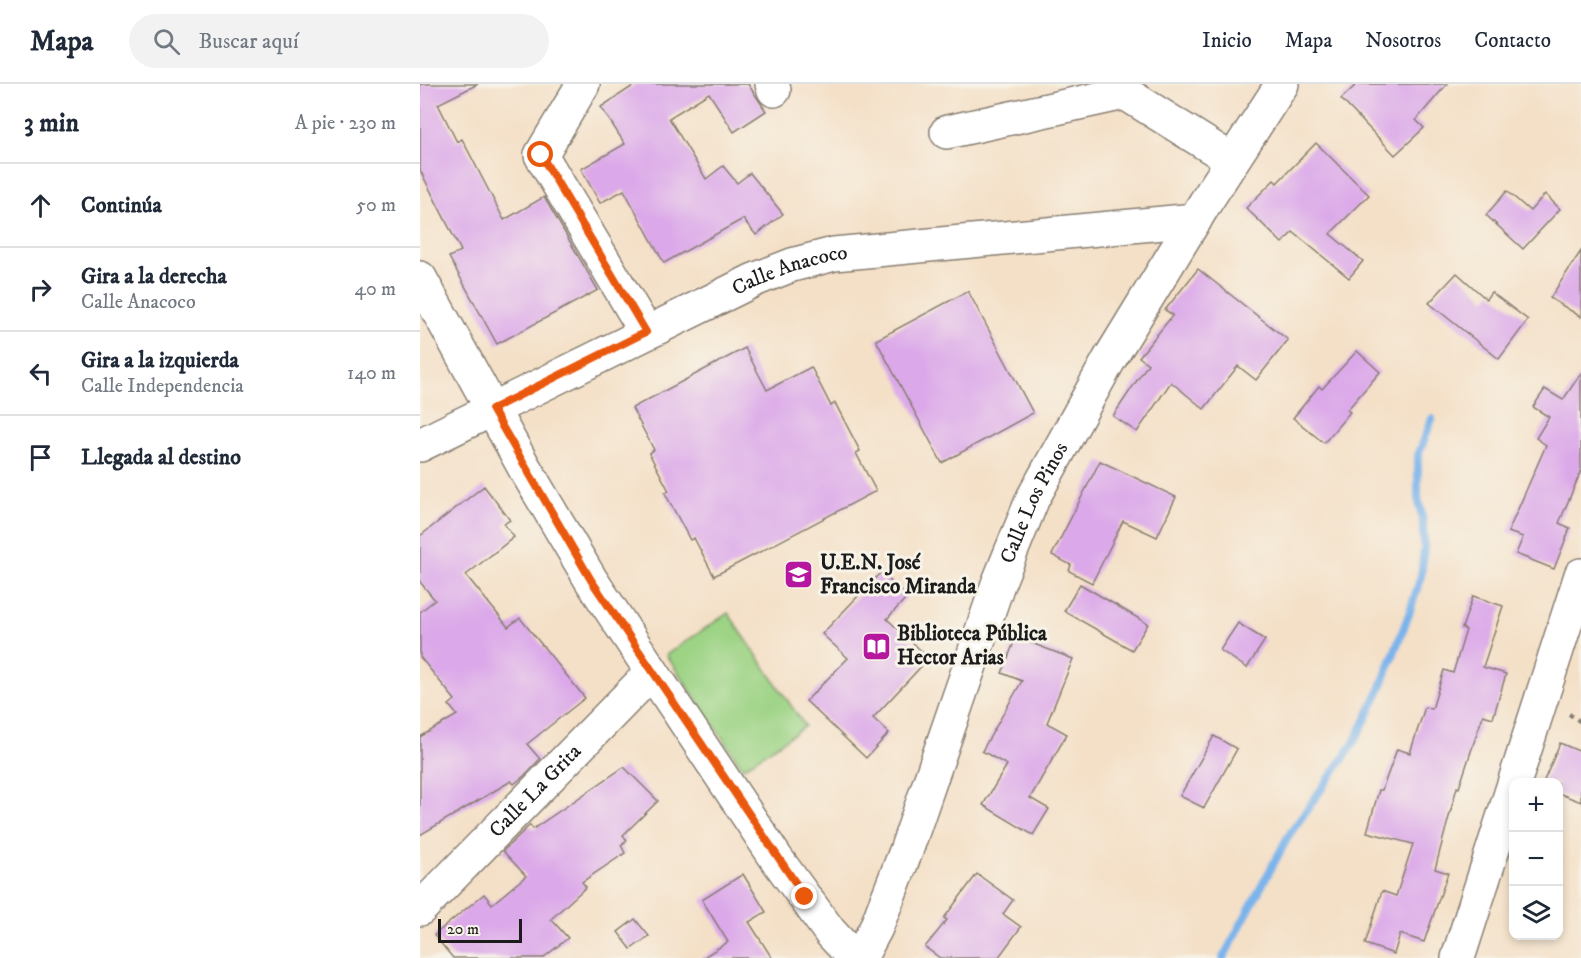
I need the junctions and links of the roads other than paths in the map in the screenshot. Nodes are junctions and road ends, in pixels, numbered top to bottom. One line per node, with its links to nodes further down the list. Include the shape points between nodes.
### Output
1 (583, 84): 7 (street, via 541,155)
2 (1282, 84): 4 (street, Calle Los Pinos)
3 (947, 132): 4 (street, via 1125,93)
4 (1232, 160): 5 (street, Calle Los Pinos)
5 (1195, 220): 7 (street, Calle Anacoco, via 834,254 754,280); 14 (street, Calle Los Pinos, via 1071,425 1014,539 906,851)
6 (420, 278): 8 (street)
7 (646, 332): 8 (street, Calle Anacoco)
8 (492, 409): 9 (street, Calle Anacoco); 11 (street, via 591,580)
9 (420, 445)
10 (1581, 575): 15 (street)
11 (652, 672): 12 (street, Calle La Grita); 13 (street, via 776,858)
12 (420, 909)
13 (854, 958)
14 (860, 958)
15 (1458, 958)

